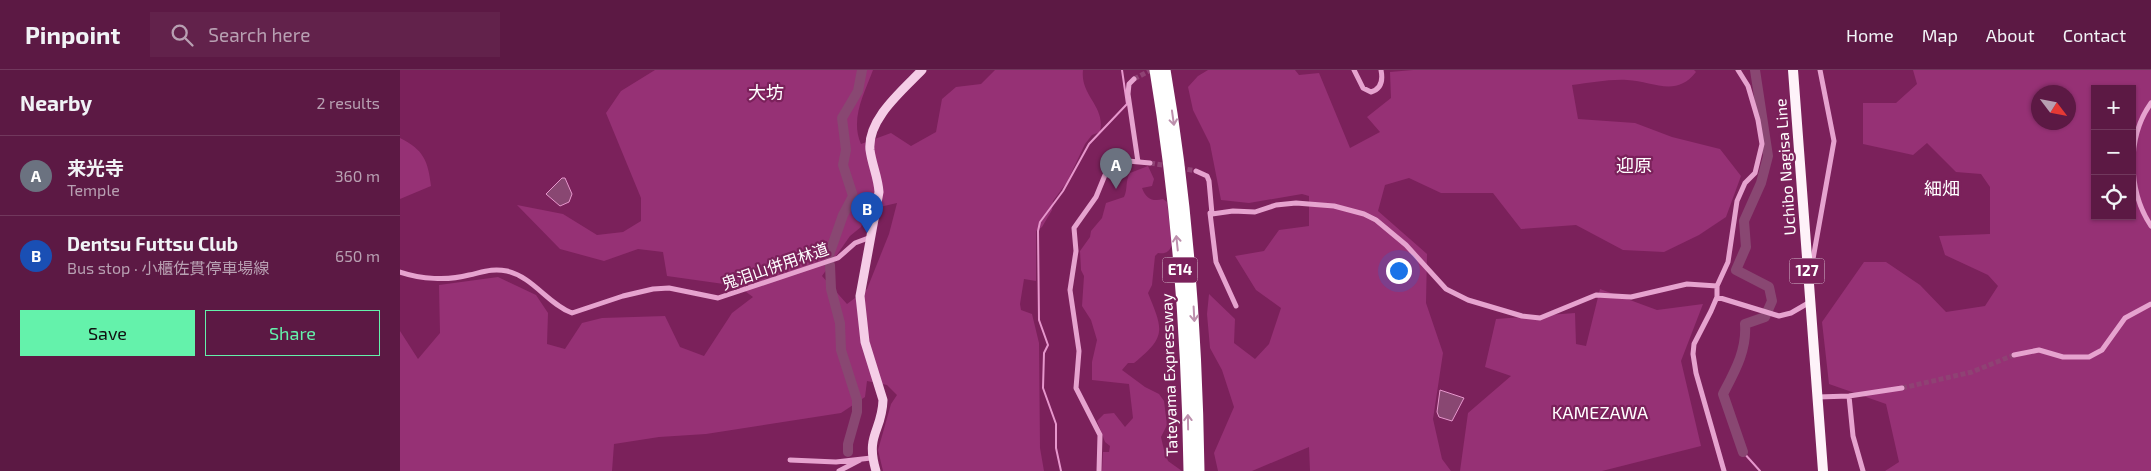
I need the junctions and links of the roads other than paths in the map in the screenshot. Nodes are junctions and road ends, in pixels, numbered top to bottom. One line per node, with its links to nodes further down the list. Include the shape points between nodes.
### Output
1 (922, 70): 16 (main road, via 881,117 871,139 878,192)
2 (1155, 70): 34 (highway, Tateyama Expressway / E14, one-way to 2, via 1182,292)
3 (1165, 70): 35 (highway, Tateyama Expressway / E14, one-way to 35, via 1184,197 1192,283 1198,386)
4 (1354, 70): 5 (street, via 1363,88 1369,92 1374,92 1381,85)
5 (1381, 70)
6 (1738, 70): 19 (street, via 1748,86 1762,144 1755,172 1745,183 1737,201 1728,262)
7 (1793, 70): 17 (highway, Uchibo Nagisa Line / 127)
8 (1820, 70): 17 (street, via 1834,141 1813,259)
9 (1134, 79): 11 (street, via 1129,84 1128,94)
10 (2151, 103): 15 (street, via 2140,125 2132,177 2136,198)
11 (1138, 162): 12 (street); 33 (street, via 1128,161 1112,167 1074,228 1076,251 1070,290 1079,351 1076,388 1100,435)
12 (1150, 163)
13 (1196, 170): 14 (street, via 1207,176 1209,181)
14 (1210, 213): 19 (street, via 1254,212 1296,203 1334,206 1364,214 1406,245 1446,289 1468,300 1522,316 1540,318 1596,295 1631,297 1687,284); 23 (street, via 1216,262)
15 (2151, 226)
16 (871, 237): 18 (street, 鬼泪山併用林道, via 855,243 838,258 718,298 669,288 653,289 572,313 508,271 486,269 451,279); 28 (main road, via 860,308 865,342 883,400 871,445)
17 (1807, 268): 21 (highway, Uchibo Nagisa Line / 127)
18 (400, 272)
19 (1717, 286): 20 (street)
20 (1717, 297): 21 (street, via 1772,315 1791,313); 36 (street, via 1698,334 1693,354)
21 (1810, 302): 27 (highway, Uchibo Nagisa Line / 127)
22 (2151, 304): 24 (street, via 2125,318 2102,350 2089,357 2063,357 2039,350)
23 (1236, 306)
24 (2014, 355)
25 (1902, 388): 26 (street)
26 (1848, 396): 27 (street); 38 (street, via 1853,436)
27 (1818, 397): 37 (highway, Uchibo Nagisa Line / 127)
28 (871, 458): 30 (street); 32 (main road)
29 (790, 460): 30 (street)
30 (860, 460): 31 (street)
31 (840, 471)
32 (876, 471)
33 (1099, 471)
34 (1189, 471)
35 (1198, 471)
36 (1724, 471)
37 (1823, 471)
38 (1863, 471)

